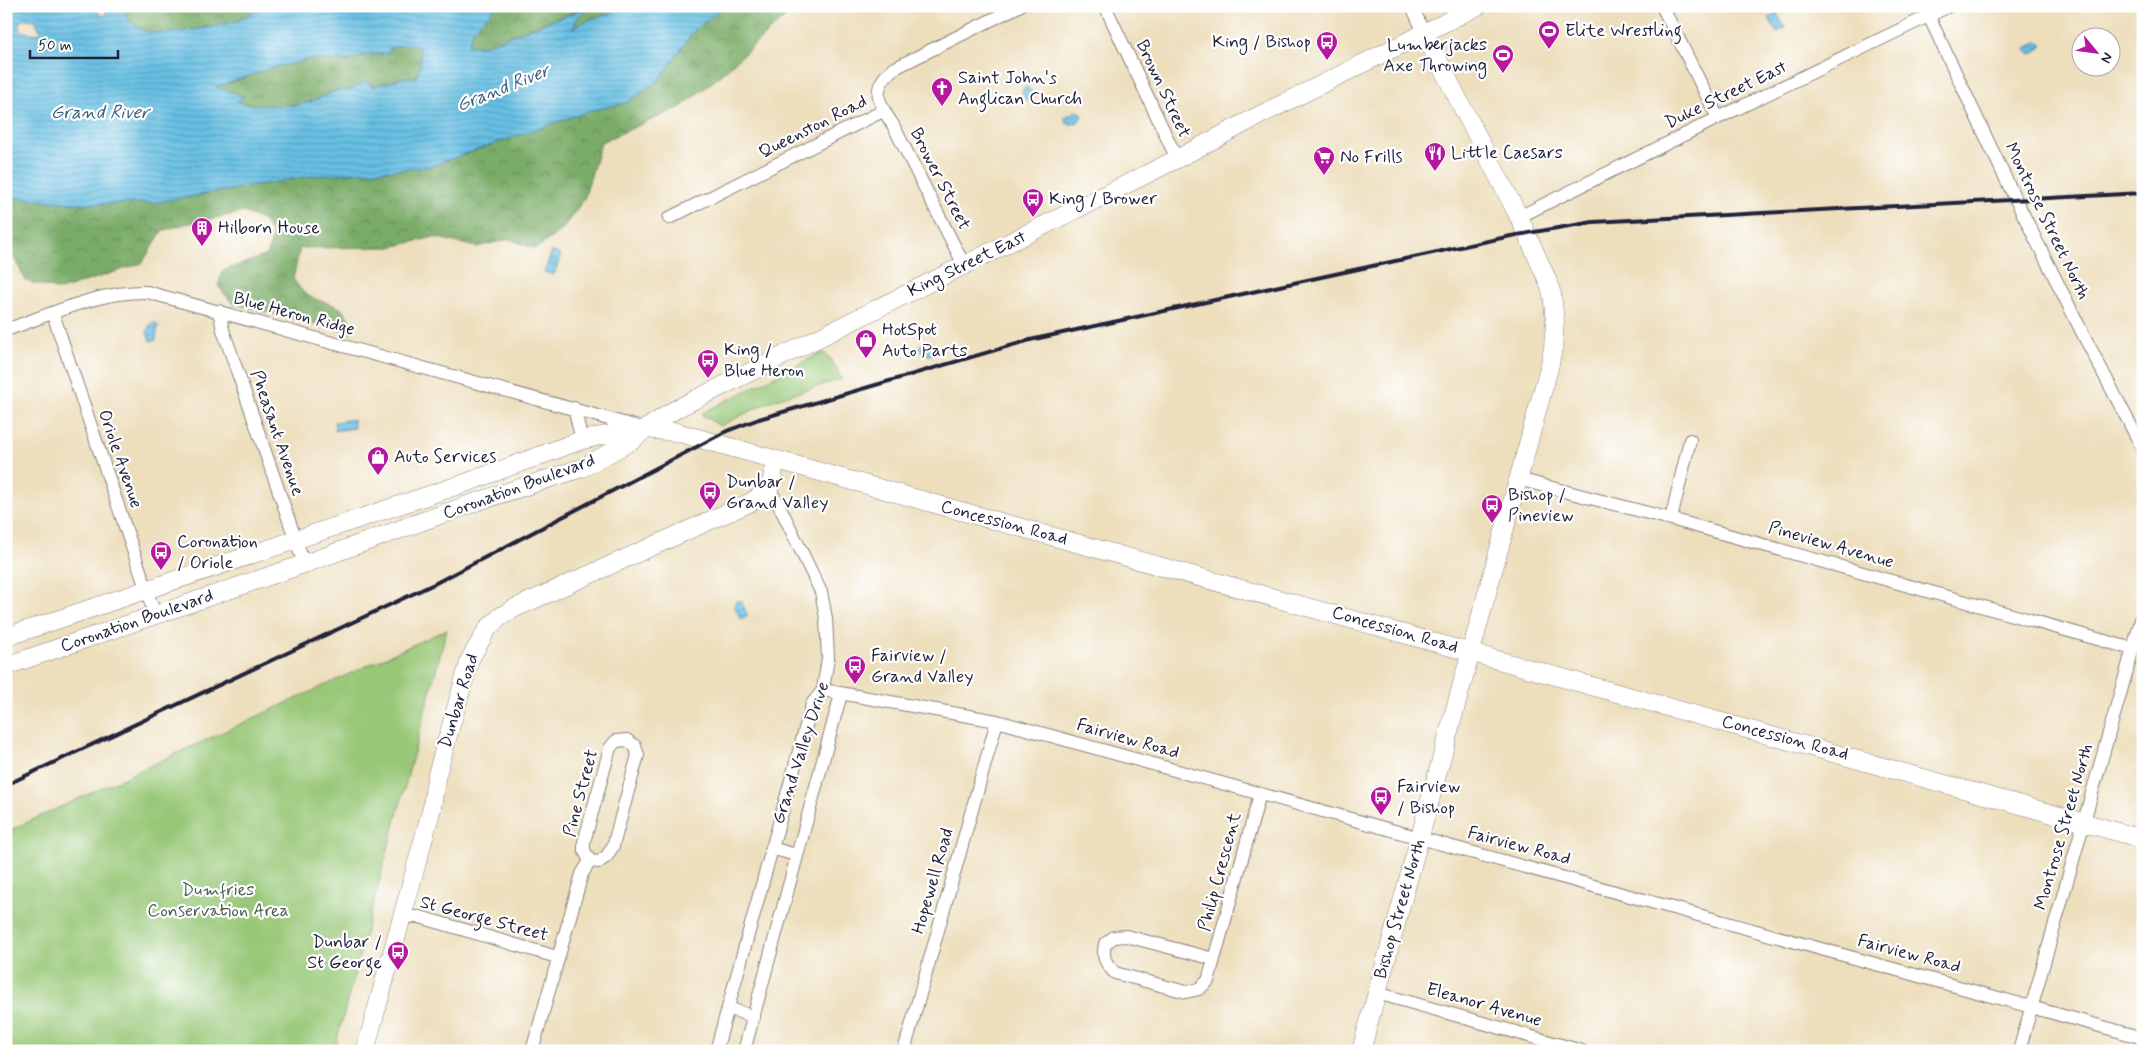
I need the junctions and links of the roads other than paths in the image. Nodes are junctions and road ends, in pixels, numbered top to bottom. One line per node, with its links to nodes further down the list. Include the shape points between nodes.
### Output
1 (1019, 6): 9 (street, Queenston Road, via 892,69 878,88 878,100)
2 (1105, 6): 11 (street, Brown Street)
3 (1412, 6): 8 (street)
4 (1478, 6): 8 (main road, King Street East)
5 (1662, 6): 10 (street)
6 (1949, 6): 7 (street, Duke Street East)
7 (1926, 11): 10 (street, Duke Street East); 22 (street, Montrose Street North, via 2012,192)
8 (1424, 33): 11 (main road, King Street East); 12 (main road, Bishop Street North)
9 (883, 111): 13 (street, Queenston Road); 14 (street, Brower Street)
10 (1718, 118): 12 (street, Duke Street East)
11 (1177, 159): 14 (main road, King Street East)
12 (1519, 217): 24 (main road, Bishop Street North, via 1552,294 1555,333 1550,364)
13 (669, 218)
14 (964, 265): 19 (main road, King Street East, via 676,409)
15 (219, 311): 16 (street, Blue Heron Ridge, via 147,292 132,292 99,297); 18 (street, Blue Heron Ridge); 29 (street, Pheasant Avenue)
16 (53, 314): 17 (street, Blue Heron Ridge); 31 (street, Oriole Avenue)
17 (6, 330)
18 (574, 408): 19 (street, Blue Heron Ridge); 20 (street)
19 (645, 430): 20 (main road, Coronation Boulevard); 23 (main road, Concession Road, via 676,432); 27 (main road, Coronation Boulevard, via 582,468)
20 (582, 440): 25 (main road, Coronation Boulevard)
21 (1690, 440): 28 (street)
22 (2143, 449)
23 (776, 461): 26 (main road); 36 (main road, Concession Road)
24 (1518, 479): 28 (street, Pineview Avenue); 36 (main road, Bishop Street North)
25 (468, 482): 27 (main road); 29 (main road, Coronation Boulevard)
26 (769, 490): 38 (street, Grand Valley Drive, via 821,592 828,658); 48 (main road, Dunbar Road, via 751,502 515,608 488,628 470,659 436,778 432,808)
27 (476, 502): 30 (main road, Coronation Boulevard)
28 (1671, 519): 35 (street, Pineview Avenue)
29 (294, 540): 30 (street, Pheasant Avenue); 31 (main road, Coronation Boulevard)
30 (304, 564): 33 (main road, Coronation Boulevard)
31 (148, 589): 33 (street, Oriole Avenue); 34 (main road, Coronation Boulevard)
32 (2143, 613): 35 (street, Montrose Street North)
33 (155, 615): 37 (main road, Coronation Boulevard)
34 (6, 637)
35 (2133, 649): 42 (street, Montrose Street North)
36 (1471, 652): 42 (main road, Concession Road); 43 (main road, Bishop Street North)
37 (8, 661)
38 (823, 690): 39 (street, Fairview Road); 45 (street, Grand Valley Drive, via 812,704)
39 (841, 694): 40 (street, Fairview Road); 46 (street, Grand Valley Drive)
40 (997, 721): 41 (street, Fairview Road); 56 (street, Hopewell Road)
41 (1260, 794): 43 (street, Fairview Road); 50 (street, Philip Crescent)
42 (2084, 823): 44 (main road, Concession Road); 52 (street, Montrose Street North)
43 (1421, 837): 51 (main road, Bishop Street North); 52 (street, Fairview Road)
44 (2143, 839)
45 (771, 848): 46 (street); 53 (street, Grand Valley Drive)
46 (796, 855): 54 (street, Grand Valley Drive)
47 (590, 861): 47 (street, Pine Street, via 599,862 613,846 638,754 635,746 627,740 616,741 610,748 584,842); 49 (street, Pine Street, via 582,874)
48 (402, 917): 49 (street, St George Street, via 420,917); 57 (main road, Dunbar Road)
49 (557, 957): 58 (street, Pine Street)
50 (1214, 959): 50 (street, Philip Crescent, via 1126,936 1114,937 1105,944 1102,955 1115,972 1186,992 1199,989 1208,981)
51 (1377, 993): 61 (main road, Bishop Street North); 62 (street, Eleanor Avenue)
52 (2032, 1006): 55 (street, Fairview Road); 63 (street, Montrose Street North)
53 (728, 1008): 54 (street); 59 (street, Grand Valley Drive)
54 (754, 1017): 60 (street, Grand Valley Drive)
55 (2143, 1038)
56 (907, 1050)
57 (365, 1051)
58 (532, 1051)
59 (716, 1051)
60 (744, 1051)
61 (1361, 1051)
62 (1582, 1051)
63 (2019, 1051)

